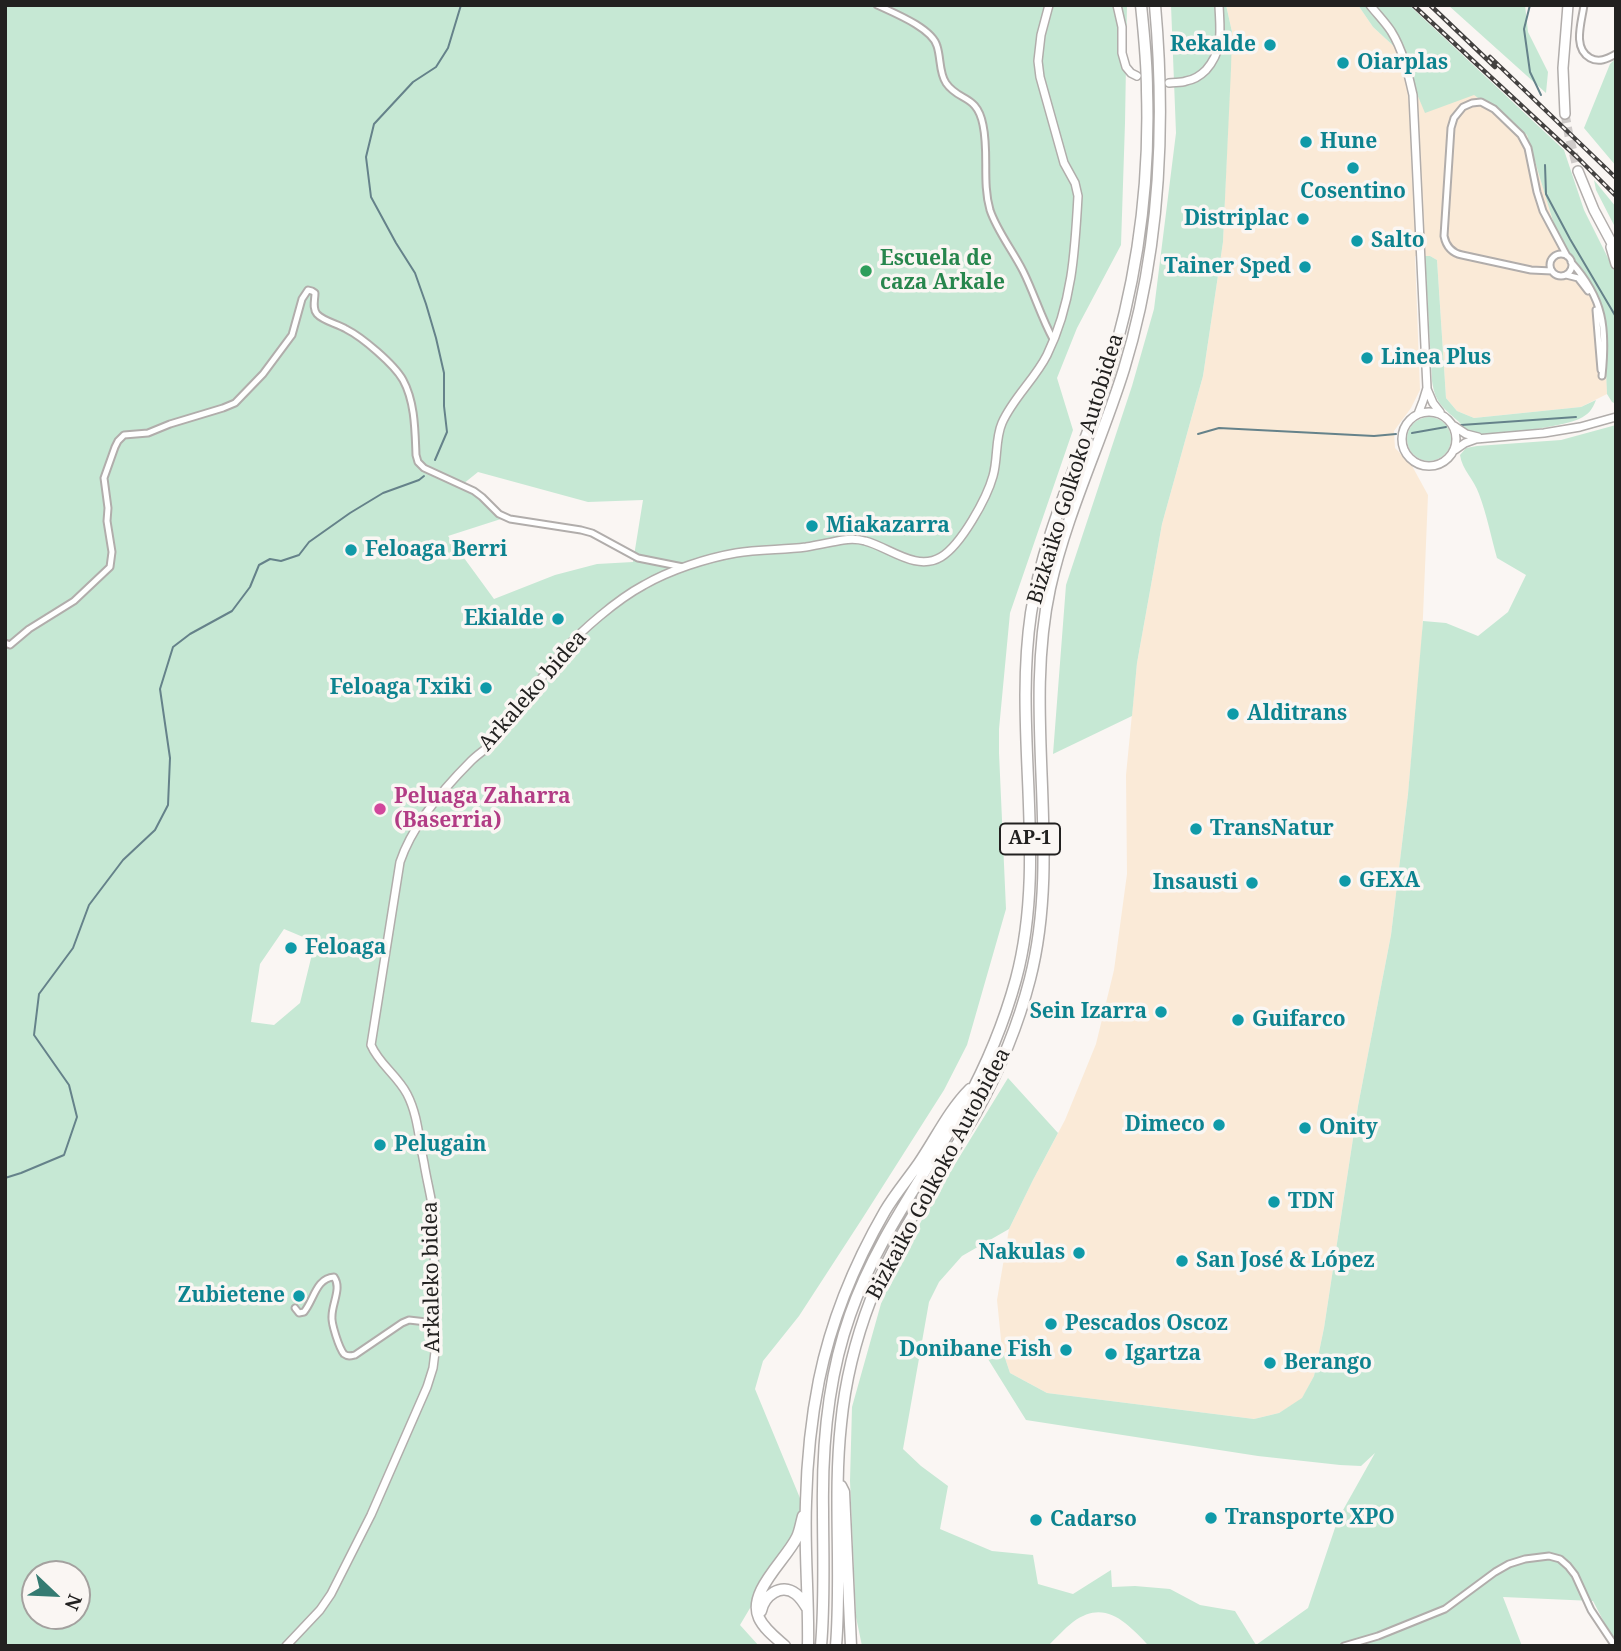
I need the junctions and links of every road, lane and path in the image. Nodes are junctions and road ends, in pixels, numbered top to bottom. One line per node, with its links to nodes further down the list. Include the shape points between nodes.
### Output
1 (877, 5): 22 (street, via 932,36 946,83 980,112 991,213)
2 (1049, 5): 22 (street, Arkaleko bidea, via 1041,35 1040,77 1078,197 1070,288)
3 (1117, 5): 11 (street, via 1122,53 1126,67)
4 (1141, 5): 33 (highway, Bizkaiko Golkoko Autobidea / AP-1, via 1147,138 1138,238 1106,379 1037,581 1025,688 1031,858 1024,942 993,1046)
5 (1155, 5): 36 (highway, Bizkaiko Golkoko Autobidea / AP-1, via 1160,149 1148,264 1124,370 1061,547 1044,626 1039,685 1044,888 1030,978 985,1096 909,1221 871,1299 847,1388)
6 (1219, 5): 12 (street, via 1220,37 1212,63 1187,81)
7 (1370, 5): 24 (street, via 1396,40 1413,94)
8 (1568, 5): 13 (main road)
9 (1584, 5): 10 (street, via 1579,38 1583,52 1600,61)
10 (1616, 54)
11 (1137, 76)
12 (1169, 83)
13 (1565, 114)
14 (1578, 171): 15 (main road, via 1594,210)
15 (1612, 237): 16 (main road); 18 (main road)
16 (1616, 251)
17 (1569, 259): 19 (street, via 1560,254 1554,257); 19 (street, via 1543,211 1523,138 1490,106 1476,102 1462,107 1451,128 1446,243 1462,255); 20 (street); 21 (street, via 1596,299)
18 (1616, 264)
19 (1552, 271): 20 (street)
20 (1566, 275): 23 (street, via 1583,283 1594,303)
21 (1604, 330): 23 (street); 23 (street, via 1602,376)
22 (1053, 339): 31 (street, Arkaleko bidea, via 1002,423 989,489 962,537 939,558 915,560 853,540 734,554)
23 (1599, 355)
24 (1427, 388): 25 (street); 26 (street)
25 (1418, 414): 26 (street); 30 (street, via 1402,433 1409,457 1433,466)
26 (1443, 415): 28 (street)
27 (1616, 417): 29 (street, via 1544,433)
28 (1453, 425): 29 (street); 30 (street, via 1457,436)
29 (1482, 438): 30 (street)
30 (1452, 453)
31 (685, 568): 32 (street, via 638,558 592,533 510,519 474,491 425,468 418,462 412,408 403,380 358,336 321,318 314,309 315,293 308,290 292,335 235,403 148,433 124,435 118,441 104,478 110,567 74,601 10,645); 35 (street, Arkaleko bidea, via 626,596 559,655 506,729 465,767 427,813 402,855 371,1045 407,1094 415,1116 435,1218)
32 (5, 643)
33 (976, 1083): 37 (highway, via 959,1099 886,1210 852,1278 819,1379); 44 (highway, Bizkaiko Golkoko Autobidea / AP-1, via 885,1236 844,1334 825,1443)
34 (295, 1308): 35 (street, via 304,1312 320,1284 334,1277 337,1287 331,1319 341,1348 349,1356 409,1320)
35 (435, 1323): 41 (street, Arkaleko bidea, via 433,1368 371,1514 327,1601)
36 (838, 1480): 40 (highway, via 844,1492); 45 (highway, Bizkaiko Golkoko Autobidea / AP-1)
37 (806, 1504): 38 (highway); 39 (highway, via 797,1536 760,1591 757,1609)
38 (809, 1612): 39 (highway, via 795,1593 780,1590 763,1603); 43 (highway)
39 (762, 1622): 42 (highway)
40 (852, 1644)
41 (286, 1646)
42 (785, 1646)
43 (808, 1646)
44 (821, 1646)
45 (836, 1646)
46 (1344, 1646): 47 (street, via 1445,1609 1509,1564 1549,1556 1560,1559 1575,1575)
47 (1615, 1646)

